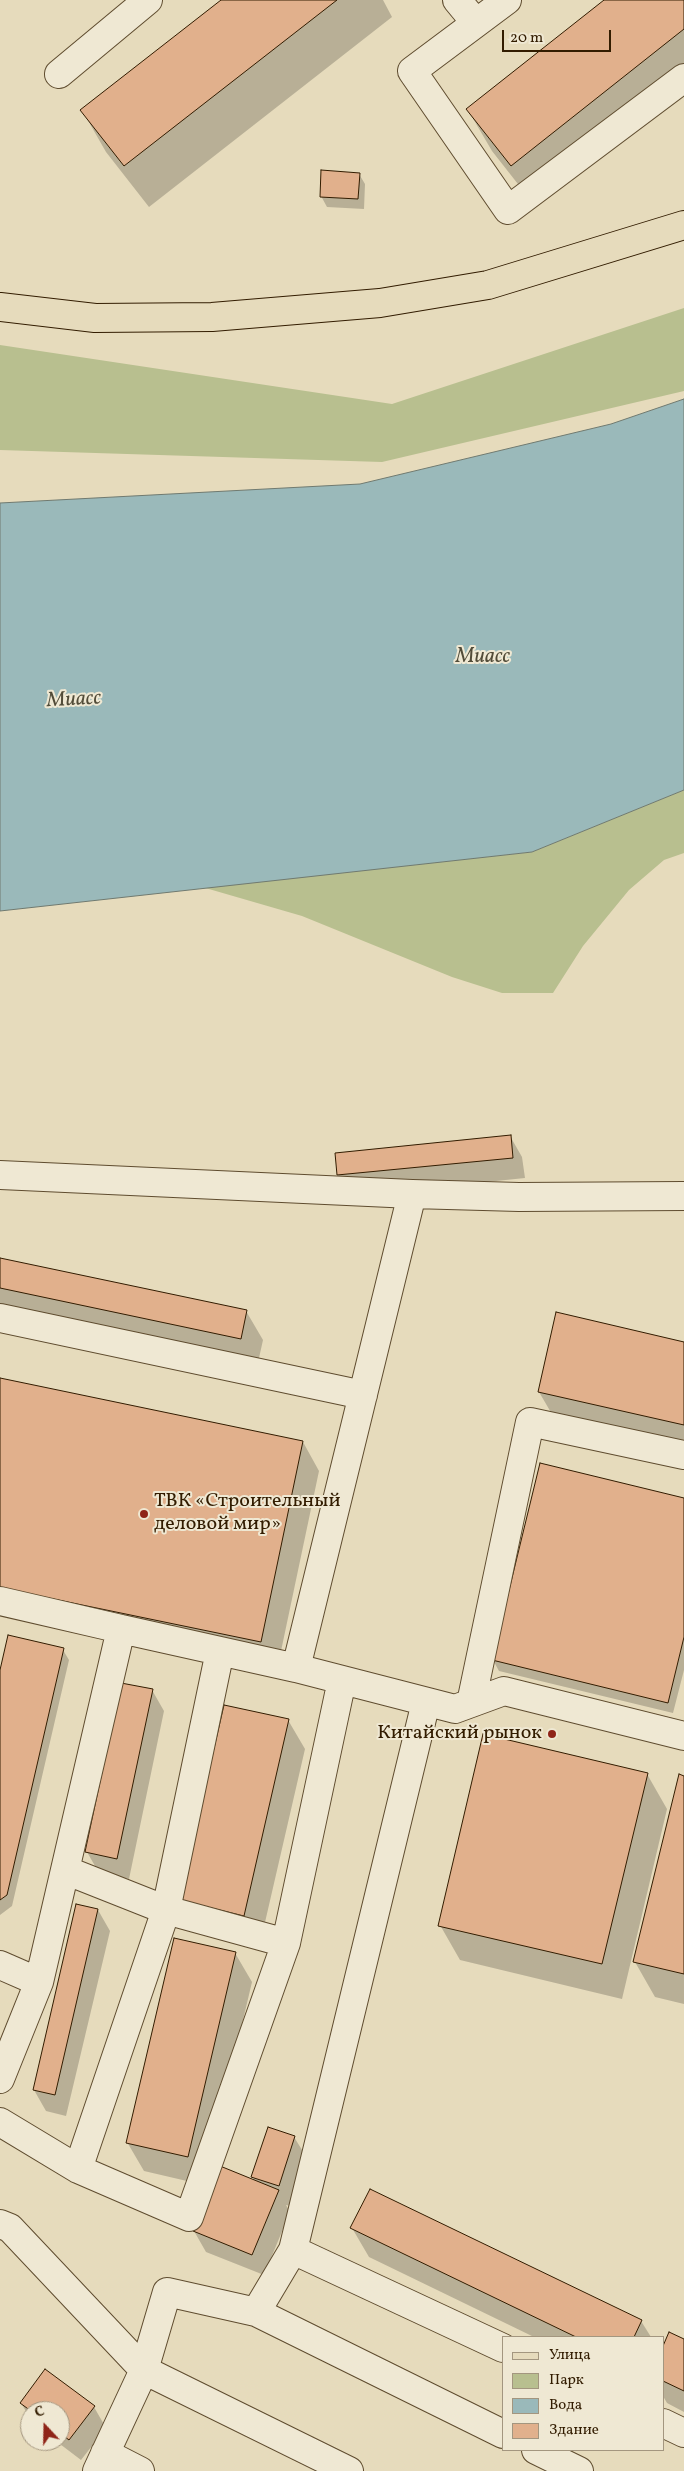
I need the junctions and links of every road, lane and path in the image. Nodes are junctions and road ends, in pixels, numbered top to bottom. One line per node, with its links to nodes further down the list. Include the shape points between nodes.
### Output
1 (148, 0): 5 (lane)
2 (457, 0): 4 (lane)
3 (507, 0): 4 (lane)
4 (476, 23): 6 (lane, via 412,71 508,210)
5 (59, 74)
6 (684, 78)
7 (684, 225): 8 (main road, via 488,285 380,303 192,318 95,318)
8 (0, 307)
9 (0, 1175): 10 (lane)
10 (412, 1194): 11 (lane); 13 (lane)
11 (684, 1196)
12 (0, 1318): 13 (lane)
13 (363, 1395): 18 (lane)
14 (684, 1455): 21 (lane, via 530,1422)
15 (0, 1601): 16 (lane)
16 (121, 1629): 17 (lane); 23 (lane)
17 (220, 1651): 18 (lane); 24 (lane)
18 (296, 1668): 19 (lane)
19 (342, 1680): 20 (lane); 25 (lane)
20 (426, 1702): 21 (lane, via 455,1710); 32 (lane)
21 (471, 1703): 22 (lane, via 504,1691)
22 (684, 1736)
23 (65, 1870): 24 (lane); 27 (lane)
24 (166, 1910): 25 (lane); 30 (lane)
25 (286, 1943): 30 (lane, via 188,2217)
26 (0, 1965): 27 (lane)
27 (39, 1982): 28 (lane)
28 (0, 2079)
29 (0, 2122): 30 (lane)
30 (78, 2168)
31 (0, 2224): 35 (lane, via 10,2228)
32 (293, 2250): 33 (lane); 34 (lane)
33 (256, 2312): 35 (lane, via 167,2292); 38 (lane)
34 (502, 2348)
35 (144, 2370): 40 (lane); 42 (lane)
36 (664, 2423): 37 (lane)
37 (684, 2433)
38 (502, 2434)
39 (538, 2451): 43 (lane)
40 (101, 2462): 41 (lane)
41 (140, 2471)
42 (349, 2471)
43 (579, 2471)

